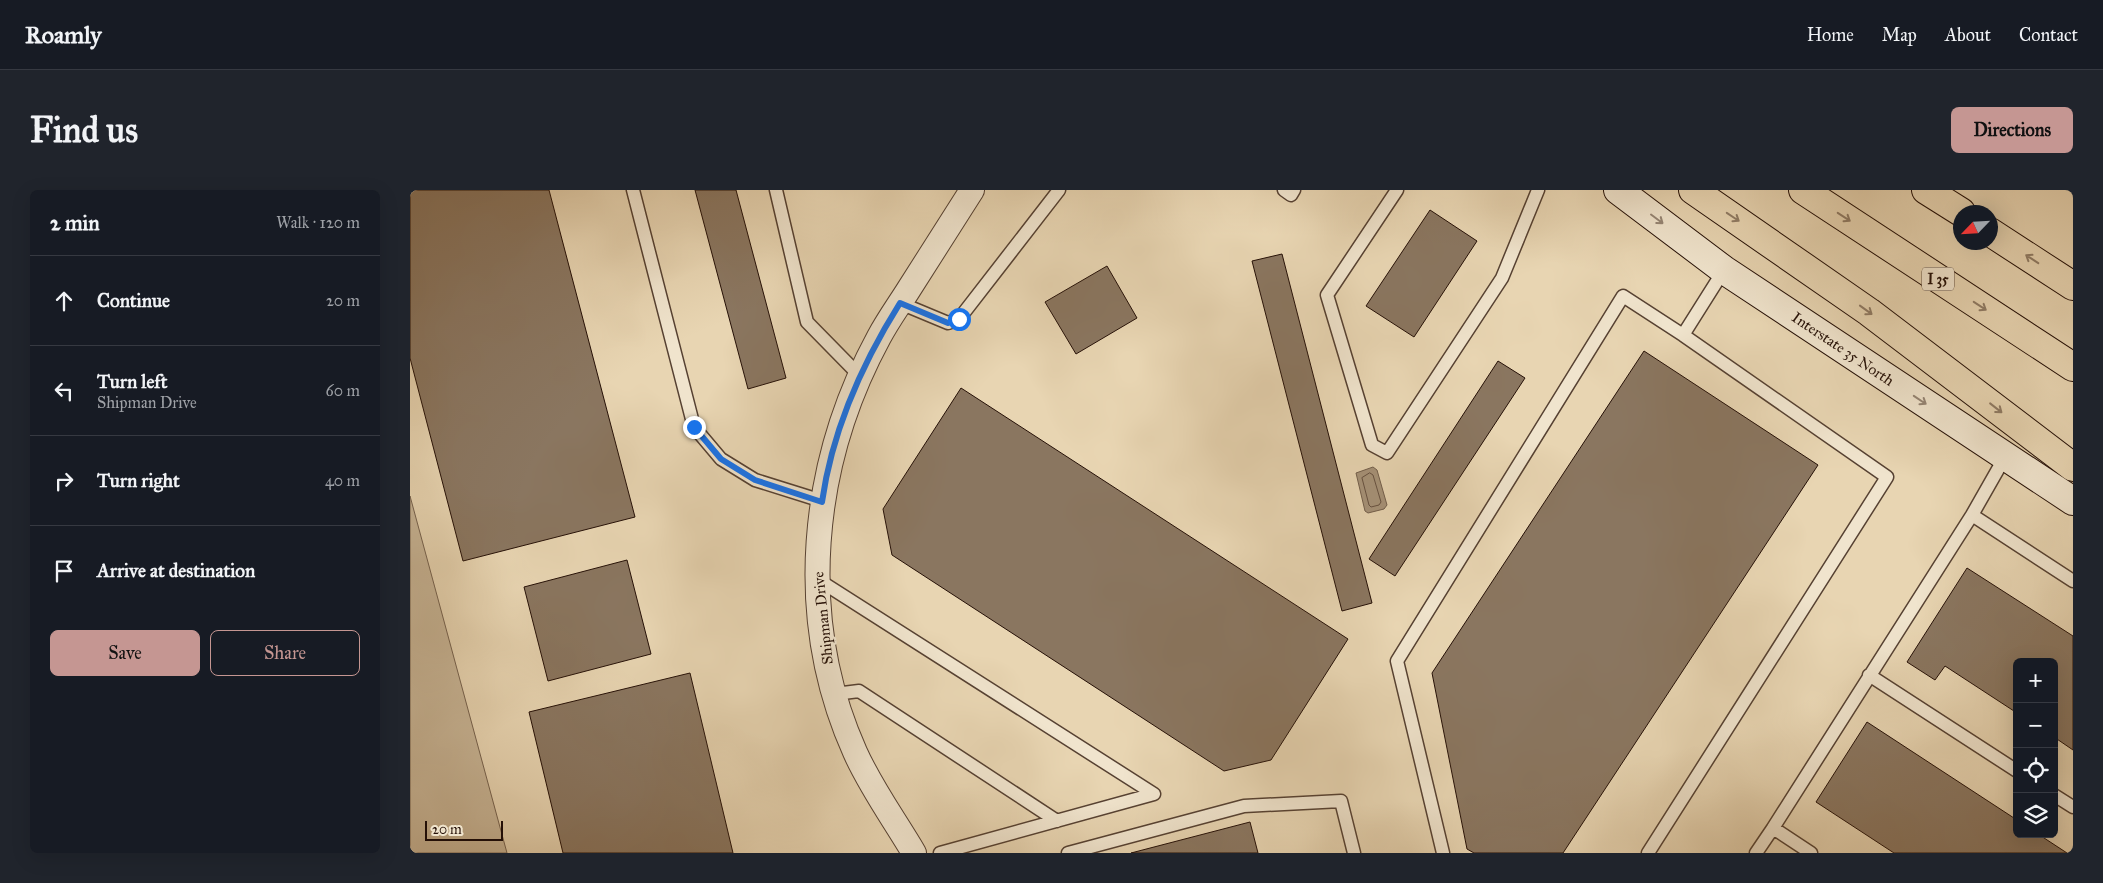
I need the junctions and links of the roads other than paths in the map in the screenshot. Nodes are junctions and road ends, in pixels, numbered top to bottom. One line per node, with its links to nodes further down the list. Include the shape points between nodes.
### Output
1 (633, 190): 24 (lane, via 694,427 721,459 755,480)
2 (776, 190): 20 (lane, via 807,322)
3 (972, 190): 17 (street, Shipman Drive)
4 (1059, 190): 17 (lane, via 959,319 948,323)
5 (1284, 190): 6 (lane, via 1291,195)
6 (1294, 190)
7 (1397, 190): 8 (lane, via 1327,295 1372,445 1387,453 1502,278)
8 (1538, 190)
9 (1618, 190): 15 (main road, Interstate 35 North, one-way to 15)
10 (1693, 190): 22 (highway, one-way to 22, via 1869,312)
11 (1803, 190): 19 (highway, I 35, one-way to 19)
12 (1926, 190): 13 (highway)
13 (1953, 207)
14 (1998, 237): 16 (highway, one-way to 14)
15 (1724, 270): 18 (lane); 21 (main road, Interstate 35 North, one-way to 21)
16 (2073, 286)
17 (900, 303): 20 (street, Shipman Drive, via 879,336)
18 (1683, 335): 39 (lane, via 1623,296 1397,661); 40 (lane, via 1887,477)
19 (2073, 367)
20 (860, 376): 24 (street, Shipman Drive, via 836,441)
21 (2005, 457): 23 (main road, Interstate 35 North); 25 (lane)
22 (2073, 468)
23 (2073, 501)
24 (822, 502): 26 (street, Shipman Drive)
25 (1972, 515): 27 (lane); 28 (lane)
26 (817, 579): 29 (street, Shipman Drive, via 826,660); 33 (lane, via 1154,794)
27 (2073, 581)
28 (1869, 676): 30 (lane); 34 (lane)
29 (835, 694): 33 (lane, via 860,691); 35 (street, Shipman Drive, via 855,752)
30 (2013, 768)
31 (2058, 798): 32 (lane)
32 (2073, 807)
33 (1057, 821): 36 (lane)
34 (1773, 828): 41 (lane); 42 (lane)
35 (914, 853)
36 (940, 853)
37 (1068, 853): 38 (lane, via 1244,806 1341,801)
38 (1354, 853)
39 (1443, 853)
40 (1648, 853)
41 (1756, 853)
42 (1811, 853)

